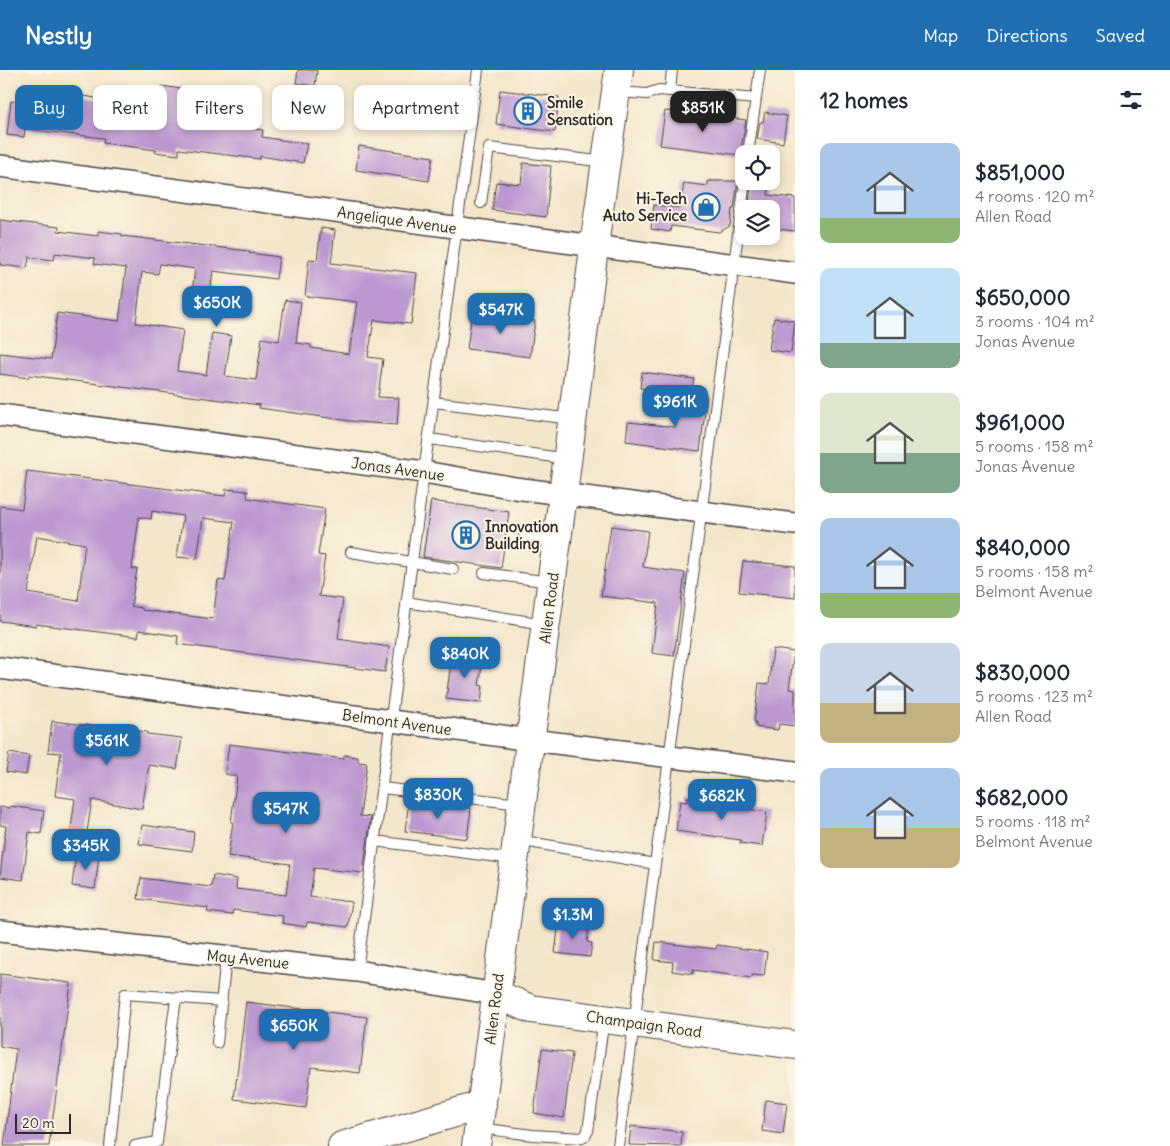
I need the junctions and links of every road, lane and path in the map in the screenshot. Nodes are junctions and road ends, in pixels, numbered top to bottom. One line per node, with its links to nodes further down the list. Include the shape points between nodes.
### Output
1 (478, 70): 12 (lane)
2 (672, 70): 5 (lane)
3 (760, 70): 6 (lane)
4 (617, 81): 5 (lane, via 647,94); 8 (main road, Allen Road)
5 (670, 91): 6 (lane)
6 (756, 99): 7 (lane)
7 (749, 145)
8 (606, 162): 11 (lane, via 488,148); 13 (main road, Allen Road)
9 (0, 166): 12 (street, Angelique Avenue)
10 (743, 190): 14 (lane)
11 (481, 203)
12 (456, 228): 13 (street, Angelique Avenue); 16 (lane)
13 (594, 247): 14 (street, Angelique Avenue); 18 (main road, Allen Road)
14 (734, 265): 15 (street, Angelique Avenue); 23 (lane)
15 (795, 273)
16 (434, 402): 18 (lane); 19 (lane)
17 (0, 415): 21 (street, Jonas Avenue)
18 (573, 419): 20 (main road, Allen Road)
19 (430, 439): 20 (lane); 21 (lane)
20 (568, 459): 22 (main road, Allen Road)
21 (424, 472): 22 (street, Jonas Avenue); 28 (lane)
22 (563, 494): 23 (street, Jonas Avenue); 26 (main road, Allen Road)
23 (702, 512): 24 (street, Jonas Avenue); 37 (lane)
24 (795, 524)
25 (524, 537): 26 (lane)
26 (557, 541): 31 (main road, Allen Road)
27 (350, 552): 28 (lane)
28 (413, 562): 29 (lane); 32 (lane)
29 (453, 569)
30 (484, 573): 31 (lane)
31 (552, 582): 33 (main road, Allen Road)
32 (406, 602): 33 (lane); 35 (lane)
33 (546, 624): 36 (main road, Allen Road)
34 (0, 668): 35 (street, Belmont Avenue)
35 (391, 721): 36 (street, Belmont Avenue); 39 (lane)
36 (531, 740): 37 (street, Belmont Avenue); 40 (main road, Allen Road)
37 (669, 757): 38 (street, Belmont Avenue); 43 (lane)
38 (795, 772)
39 (382, 788): 40 (lane); 41 (lane)
40 (522, 804): 42 (main road, Allen Road)
41 (375, 841): 42 (lane); 46 (lane)
42 (516, 850): 43 (lane); 47 (main road, Allen Road)
43 (655, 864): 51 (lane)
44 (0, 931): 45 (street, May Avenue)
45 (226, 957): 46 (street, May Avenue); 49 (lane)
46 (357, 971): 47 (street, May Avenue)
47 (496, 994): 50 (main road, Champaign Road, via 531,1009); 54 (main road, Allen Road)
48 (176, 998): 49 (lane); 55 (lane, via 125,994); 56 (lane, via 157,1142)
49 (222, 1001): 52 (lane)
50 (604, 1018): 51 (main road, Champaign Road); 54 (lane, via 585,1136 533,1135)
51 (635, 1022): 53 (main road, Champaign Road); 58 (lane)
52 (217, 1043)
53 (795, 1045)
54 (479, 1126): 57 (main road, via 391,1136)
55 (110, 1146)
56 (135, 1146)
57 (342, 1146)
58 (618, 1146)

